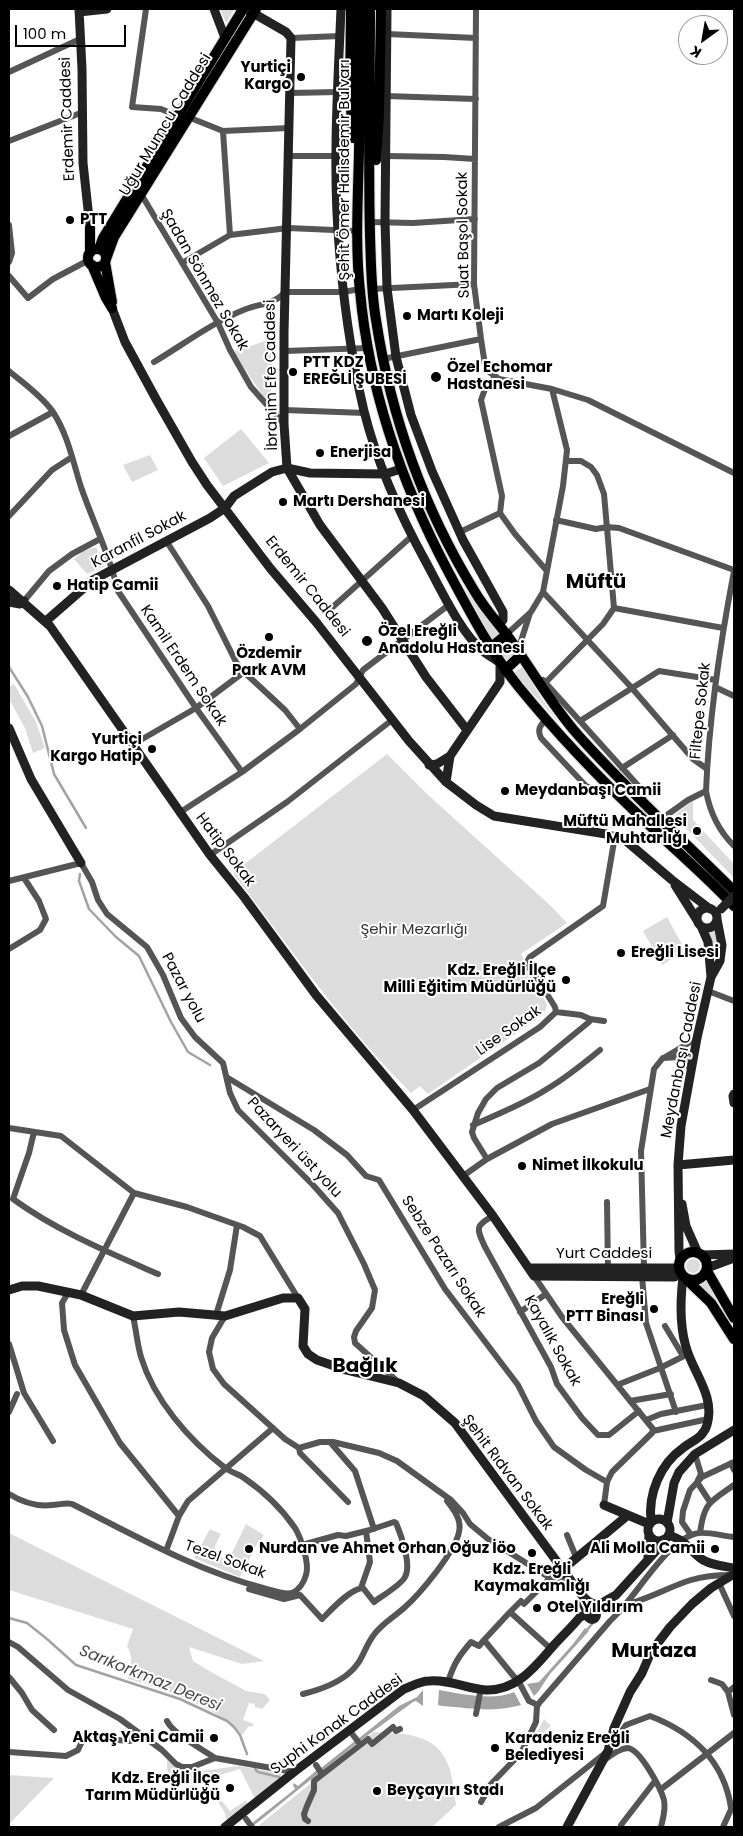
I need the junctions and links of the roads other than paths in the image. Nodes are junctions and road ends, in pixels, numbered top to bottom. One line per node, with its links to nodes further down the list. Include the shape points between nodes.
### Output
1 (107, 9): 11 (street)
2 (146, 9): 26 (street, via 132,107 161,109)
3 (214, 9): 15 (street)
4 (341, 9): 14 (street)
5 (351, 9): 36 (main road, via 350,93)
6 (361, 9): 21 (main road, Şehit Ömer Halisdemir Bulvarı)
7 (370, 9): 21 (main road, Şehit Ömer Halisdemir Bulvarı)
8 (381, 9): 35 (main road, Şehit Ömer Halisdemir Bulvarı, via 379,115)
9 (387, 9): 13 (street)
10 (476, 9): 17 (street, Suat Başol Sokak)
11 (79, 10): 18 (street, Erdemir Caddesi)
12 (250, 10): 15 (main road, Uğur Mumcu Caddesi); 16 (street); 26 (main road, Uğur Mumcu Caddesi)
13 (387, 34): 17 (street); 23 (street)
14 (340, 36): 16 (street); 20 (street)
15 (225, 38): 26 (main road, Uğur Mumcu Caddesi)
16 (291, 38): 22 (street, İbrahim Efe Caddesi)
17 (476, 38): 24 (street, Suat Başol Sokak)
18 (80, 39): 19 (street); 25 (street, Erdemir Caddesi)
19 (9, 72)
20 (338, 92): 22 (street); 31 (street)
21 (365, 92): 35 (main road, Şehit Ömer Halisdemir Bulvarı); 36 (main road, Şehit Ömer Halisdemir Bulvarı)
22 (290, 94): 27 (street, İbrahim Efe Caddesi)
23 (386, 96): 24 (street); 32 (street)
24 (476, 99): 33 (street, Suat Başol Sokak)
25 (82, 112): 29 (street); 41 (street, Erdemir Caddesi, via 83,163)
26 (183, 116): 28 (street); 34 (main road, Uğur Mumcu Caddesi); 46 (main road, Uğur Mumcu Caddesi)
27 (288, 128): 28 (street); 30 (street, İbrahim Efe Caddesi)
28 (223, 131): 45 (street)
29 (9, 141)
30 (289, 156): 31 (street); 42 (street, İbrahim Efe Caddesi)
31 (337, 156): 43 (street)
32 (386, 156): 33 (street); 39 (street)
33 (475, 159): 37 (street, Suat Başol Sokak)
34 (141, 194): 47 (main road, Uğur Mumcu Caddesi, via 114,237); 49 (street, Şadan Sönmez Sokak)
35 (370, 196): 38 (main road, Şehit Ömer Halisdemir Bulvarı)
36 (358, 197): 44 (main road, Şehit Ömer Halisdemir Bulvarı)
37 (475, 219): 39 (street); 51 (street, Suat Başol Sokak)
38 (370, 222): 39 (street); 54 (main road, Şehit Ömer Halisdemir Bulvarı)
39 (385, 222): 52 (street)
40 (9, 225): 48 (street, via 12,253)
41 (90, 228): 46 (main road, Erdemir Caddesi)
42 (288, 228): 43 (street); 45 (street); 55 (street, İbrahim Efe Caddesi)
43 (338, 230): 44 (street); 56 (street)
44 (357, 231): 53 (main road, Şehit Ömer Halisdemir Bulvarı)
45 (230, 235): 49 (street)
46 (93, 255): 47 (main road, Erdemir Caddesi, via 103,252); 47 (main road, via 99,266); 50 (street, via 28,298); 57 (main road, Erdemir Caddesi)
47 (106, 260): 57 (main road, Erdemir Caddesi)
48 (9, 262)
49 (182, 263): 58 (street, Şadan Sönmez Sokak)
50 (9, 276)
51 (474, 284): 52 (street); 59 (street, Suat Başol Sokak)
52 (387, 288): 54 (street); 63 (street)
53 (360, 289): 56 (street); 60 (main road, Şehit Ömer Halisdemir Bulvarı)
54 (372, 289): 64 (main road, Şehit Ömer Halisdemir Bulvarı)
55 (285, 292): 56 (street); 58 (street, via 274,301 246,309); 62 (street, İbrahim Efe Caddesi)
56 (343, 292): 61 (street)
57 (112, 308): 80 (street, Erdemir Caddesi, via 125,342 179,440)
58 (218, 323): 65 (street); 72 (street, Şadan Sönmez Sokak, via 252,386)
59 (481, 339): 63 (street); 67 (street, Suat Başol Sokak, via 485,365)
60 (368, 348): 61 (street); 77 (main road, Şehit Ömer Halisdemir Bulvarı, via 380,404)
61 (352, 349): 62 (street); 71 (street)
62 (285, 350): 69 (street, İbrahim Efe Caddesi)
63 (396, 357): 64 (street); 85 (street, via 411,415)
64 (382, 359): 102 (main road, Şehit Ömer Halisdemir Bulvarı, via 405,446 437,522 477,595)
65 (154, 362)
66 (9, 371): 70 (street, Kamil Erdem Sokak)
67 (495, 377): 68 (street); 81 (street, via 481,400 502,496)
68 (552, 388): 75 (street, via 567,450); 78 (street, via 588,400)
69 (284, 410): 71 (street); 72 (street, İbrahim Efe Caddesi)
70 (52, 412): 73 (street); 74 (street, Kamil Erdem Sokak)
71 (365, 412): 79 (street)
72 (284, 424): 76 (street, İbrahim Efe Caddesi)
73 (9, 436)
74 (72, 456): 82 (street, via 52,470); 87 (street, Kamil Erdem Sokak)
75 (566, 460): 83 (street); 84 (street, via 581,461 597,475 604,494)
76 (287, 468): 79 (street, via 310,473); 80 (street, Karanfil Sokak, via 272,472 234,496); 92 (street, İbrahim Efe Caddesi, via 320,525)
77 (401, 470): 79 (street); 107 (main road, Şehit Ömer Halisdemir Bulvarı, via 439,554)
78 (734, 473)
79 (385, 474): 86 (street)
80 (224, 508): 88 (street, Karanfil Sokak); 112 (street, Erdemir Caddesi)
81 (500, 513): 85 (street); 91 (street)
82 (9, 516)
83 (556, 520): 84 (street, via 596,529); 91 (street)
84 (607, 527): 90 (street, via 619,528); 98 (street)
85 (460, 532): 102 (street, via 504,612)
86 (412, 536): 92 (street); 97 (street)
87 (100, 538): 89 (street, Kamil Erdem Sokak); 95 (street, via 49,571)
88 (167, 542): 89 (street, Karanfil Sokak); 110 (street, via 208,606)
89 (113, 569): 101 (street, Karanfil Sokak, via 93,580); 118 (street, Kamil Erdem Sokak, via 118,591)
90 (734, 570): 103 (street, Filtepe Sokak)
91 (547, 571): 94 (street)
92 (362, 580): 100 (street); 106 (street, İbrahim Efe Caddesi)
93 (9, 590): 95 (street, Hatip Sokak)
94 (543, 592): 99 (street); 105 (street)
95 (24, 601): 96 (street, via 20,604); 101 (street, Hatip Sokak)
96 (9, 602)
97 (450, 604): 106 (street); 109 (street, via 466,632 483,652)
98 (614, 608): 103 (street); 105 (street)
99 (531, 612): 104 (street); 108 (street, via 521,641)
100 (326, 613)
101 (46, 621): 126 (street, Hatip Sokak)
102 (499, 624): 104 (main road, Şehit Ömer Halisdemir Bulvarı)
103 (723, 628): 113 (street, Filtepe Sokak)
104 (507, 634): 107 (main road); 108 (main road, Şehit Ömer Halisdemir Bulvarı)
105 (588, 639): 114 (street); 115 (street)
106 (401, 640): 112 (street, via 363,670); 124 (street, İbrahim Efe Caddesi)
107 (490, 648): 109 (main road, Şehit Ömer Halisdemir Bulvarı)
108 (521, 655): 109 (main road); 111 (main road, Şehit Ömer Halisdemir Bulvarı)
109 (503, 666): 119 (main road, Şehit Ömer Halisdemir Bulvarı); 124 (street, via 500,682)
110 (244, 672): 118 (street); 123 (street, via 285,710)
111 (532, 673): 114 (street); 135 (main road, Şehit Ömer Halisdemir Bulvarı, via 557,710)
112 (360, 676): 120 (street, Erdemir Caddesi); 123 (street, via 356,684)
113 (716, 680): 115 (street, via 659,670); 116 (street, Filtepe Sokak)
114 (546, 682): 121 (street)
115 (632, 687): 121 (street); 125 (street)
116 (715, 687): 117 (street); 130 (street, Filtepe Sokak)
117 (734, 696)
118 (196, 708): 126 (street); 131 (street, Kamil Erdem Sokak)
119 (546, 719): 133 (main road, Şehit Ömer Halisdemir Bulvarı); 133 (street, via 539,727 541,738 586,786 598,790)
120 (392, 720): 128 (street, Erdemir Caddesi); 140 (street, via 287,802)
121 (580, 721): 129 (street)
122 (9, 728): 141 (street, via 31,778)
123 (300, 729): 131 (street)
124 (467, 730): 127 (street)
125 (673, 735): 129 (street); 130 (street, via 693,759)
126 (132, 745): 136 (street, Hatip Sokak)
127 (450, 756): 128 (street); 132 (street)
128 (429, 766): 132 (street, Erdemir Caddesi)
129 (622, 768): 135 (street, via 643,791)
130 (707, 769): 134 (street, Filtepe Sokak)
131 (242, 772): 136 (street)
132 (446, 782): 138 (street, Erdemir Caddesi, via 494,816)
133 (608, 785): 147 (main road, Şehit Ömer Halisdemir Bulvarı)
134 (706, 791): 137 (street); 139 (street, Filtepe Sokak, via 714,820)
135 (642, 802): 137 (main road, Şehit Ömer Halisdemir Bulvarı)
136 (179, 812): 140 (street, Hatip Sokak)
137 (660, 820): 145 (main road, Şehit Ömer Halisdemir Bulvarı)
138 (615, 836): 143 (street, Erdemir Caddesi, via 630,843); 152 (street, via 604,906 530,956 528,960)
139 (734, 846)
140 (210, 855): 167 (street, Hatip Sokak, via 316,995)
141 (81, 863): 142 (street); 163 (street, Pazar yolu, via 107,914 147,947 181,1018 195,1037 224,1063)
142 (24, 878): 144 (street); 150 (street, via 39,900 46,919 40,930)
143 (672, 880): 148 (street, Erdemir Caddesi); 149 (street, Erdemir Caddesi)
144 (9, 882)
145 (734, 891)
146 (734, 896): 148 (street, bridge)
147 (734, 906)
148 (716, 912): 149 (street, via 701,910); 149 (street, via 715,924 710,928); 153 (street, Meydanbaşı Caddesi, via 722,945 720,961)
149 (699, 923): 153 (street, Meydanbaşı Caddesi, via 708,942)
150 (9, 950)
151 (517, 970): 152 (street, via 528,967)
152 (532, 970): 156 (street, Lise Sokak)
153 (711, 977): 154 (street, Meydanbaşı Caddesi)
154 (708, 991): 155 (street); 159 (street, Meydanbaşı Caddesi)
155 (734, 1001)
156 (556, 1012): 157 (street); 167 (street, Lise Sokak, via 540,1027)
157 (590, 1019): 158 (street); 168 (street, via 587,1025 539,1063 498,1088 486,1099)
158 (604, 1021)
159 (697, 1038): 161 (street); 162 (street, Meydanbaşı Caddesi)
160 (600, 1050): 168 (street, via 546,1090)
161 (662, 1058): 162 (street, via 679,1057 685,1060); 164 (street, via 654,1068)
162 (691, 1071): 173 (street, Meydanbaşı Caddesi)
163 (228, 1078): 205 (street, Pazaryeri üst yolu, via 230,1093 238,1110 338,1213 375,1290 372,1308 354,1337); 227 (street, Sebze Pazarı Sokak, via 314,1130 347,1155 366,1176 379,1180 445,1289 518,1385 536,1421 554,1447)
164 (650, 1090): 171 (street, via 552,1124); 189 (street, via 641,1151)
165 (734, 1094): 166 (street)
166 (734, 1103)
167 (413, 1110): 174 (street, Kayalık Sokak)
168 (474, 1125): 171 (street, via 474,1138)
169 (9, 1128): 170 (street)
170 (34, 1132): 176 (street, via 61,1136); 177 (street)
171 (486, 1159): 174 (street)
172 (734, 1160): 173 (street)
173 (678, 1165): 175 (street, Meydanbaşı Caddesi)
174 (463, 1176): 179 (street, Kayalık Sokak)
175 (678, 1179): 182 (street, Meydanbaşı Caddesi, via 686,1226); 186 (street, Meydanbaşı Caddesi)
176 (134, 1193): 180 (street, via 188,1207); 181 (street)
177 (11, 1199): 181 (street)
178 (608, 1202): 188 (street)
179 (493, 1216): 187 (street, Kayalık Sokak); 196 (street, Kayalık Sokak, via 481,1222 478,1232)
180 (237, 1225): 195 (street, via 260,1236); 198 (street)
181 (104, 1250): 190 (street); 194 (street)
182 (700, 1254): 183 (street); 185 (main road, via 707,1262); 186 (main road, via 686,1254)
183 (734, 1254)
184 (734, 1258): 185 (street)
185 (707, 1269): 186 (main road, via 699,1280 690,1281); 199 (main road)
186 (682, 1271): 189 (street, Yurt Caddesi); 201 (main road, via 713,1306); 203 (street, Meydanbaşı Caddesi, via 682,1331)
187 (532, 1272): 188 (street, Yurt Caddesi); 193 (street, Kayalık Sokak)
188 (608, 1272): 189 (street, Yurt Caddesi)
189 (643, 1272): 204 (street, via 646,1323)
190 (158, 1274)
191 (10, 1288): 192 (street, via 38,1286)
192 (68, 1293): 194 (street); 237 (street, via 62,1302 64,1330 75,1365 120,1443)
193 (546, 1294): 196 (street); 206 (street, Kayalık Sokak)
194 (81, 1295): 197 (street)
195 (298, 1298): 198 (street, via 282,1298); 205 (street, Şehit Rıdvan Sokak, via 304,1309 304,1346 308,1354 346,1370)
196 (520, 1312): 212 (street, Kayalık Sokak, via 552,1367 557,1384 598,1435 609,1436)
197 (133, 1316): 198 (street, via 179,1312); 225 (street, Tezel Sokak, via 141,1358 154,1389 177,1421)
198 (221, 1316): 217 (street, via 209,1352 213,1369 224,1384)
199 (734, 1318)
200 (665, 1326): 203 (street)
201 (734, 1339)
202 (9, 1344): 207 (street)
203 (686, 1355): 204 (street); 211 (street, Meydanbaşı Caddesi, via 702,1382)
204 (660, 1368): 206 (street); 208 (street)
205 (399, 1383): 252 (street, Şehit Rıdvan Sokak, via 424,1396 455,1424)
206 (617, 1385): 210 (street, Kayalık Sokak)
207 (21, 1393): 209 (street); 213 (street); 220 (street)
208 (671, 1394): 210 (street); 214 (street)
209 (9, 1395)
210 (630, 1401): 212 (street, Kayalık Sokak)
211 (707, 1405): 214 (street); 215 (street, Meydanbaşı Caddesi)
212 (639, 1411): 216 (street, Kayalık Sokak)
213 (9, 1412)
214 (676, 1412): 216 (street)
215 (708, 1418): 219 (street); 238 (street, Meydanbaşı Caddesi, via 703,1434 683,1447 664,1466 655,1484 650,1511)
216 (646, 1420): 219 (street, Kayalık Sokak)
217 (273, 1428): 222 (street); 225 (street)
218 (733, 1429): 223 (street)
219 (653, 1431): 227 (street, via 612,1472)
220 (54, 1441)
221 (330, 1442): 222 (street); 231 (street, via 379,1453 397,1461); 240 (street, via 355,1471)
222 (299, 1448): 232 (street, via 300,1453)
223 (695, 1454): 228 (street, via 701,1474); 234 (street, via 679,1472)
224 (733, 1462): 226 (street); 228 (street)
225 (226, 1469): 237 (street, Tezel Sokak, via 188,1501); 248 (street, Tezel Sokak, via 244,1478 279,1508 296,1530)
226 (734, 1470)
227 (607, 1482): 235 (street)
228 (696, 1482): 233 (street); 247 (street, via 683,1511)
229 (734, 1485): 233 (street)
230 (9, 1494): 249 (street, Tezel Sokak, via 32,1504 70,1503)
231 (442, 1494): 254 (street, via 476,1530); 276 (street, via 460,1527 448,1556 405,1607 373,1636 360,1662 348,1674 333,1684)
232 (348, 1502)
233 (710, 1502): 242 (street, via 704,1510)
234 (670, 1503): 238 (street); 239 (street)
235 (604, 1505): 236 (street)
236 (628, 1515): 238 (street); 250 (street)
237 (179, 1516): 249 (street, Tezel Sokak)
238 (652, 1521): 239 (street, via 662,1519); 243 (street)
239 (667, 1523): 246 (street, via 670,1529)
240 (374, 1529): 241 (street); 257 (street, via 396,1523 407,1566 405,1577 374,1602)
241 (366, 1531): 248 (street); 257 (street, via 370,1562)
242 (700, 1533): 245 (street); 247 (street)
243 (648, 1534): 246 (street, via 653,1539); 251 (street)
244 (567, 1535): 250 (street)
245 (734, 1537)
246 (665, 1538): 247 (street); 251 (street, Suphi Konak Caddesi)
247 (683, 1540): 253 (street, via 700,1558); 261 (street, via 668,1551)
248 (302, 1545): 249 (street, Tezel Sokak, via 307,1574 300,1588 292,1593 225,1577)
249 (166, 1551)
250 (576, 1557): 252 (street)
251 (648, 1558): 260 (street, Suphi Konak Caddesi)
252 (562, 1570): 255 (street, Şehit Rıdvan Sokak)
253 (734, 1572): 256 (street); 261 (street, via 693,1579)
254 (550, 1578): 255 (street); 262 (street, via 524,1604 521,1601)
255 (568, 1578): 259 (street, Şehit Rıdvan Sokak)
256 (719, 1583): 264 (street); 287 (street, via 692,1604 651,1652 618,1719)
257 (361, 1588): 258 (street, via 322,1619 300,1595 284,1599)
258 (249, 1589)
259 (585, 1603): 260 (street); 263 (street, Şehit Rıdvan Sokak)
260 (605, 1606): 261 (street); 263 (street, Suphi Konak Caddesi); 265 (street, via 612,1616)
261 (625, 1606): 265 (street)
262 (510, 1612): 266 (street); 268 (street)
263 (589, 1616): 268 (street, Suphi Konak Caddesi, via 573,1625)
264 (734, 1616)
265 (610, 1621): 277 (street)
266 (484, 1640): 271 (street); 272 (street, via 479,1646 471,1642 457,1658)
267 (9, 1642): 285 (street, via 68,1690)
268 (551, 1649): 271 (street, Suphi Konak Caddesi, via 531,1672)
269 (9, 1677): 282 (street, via 32,1710)
270 (711, 1680): 274 (street, via 722,1684)
271 (518, 1681): 272 (street, Suphi Konak Caddesi, via 490,1690); 277 (street, via 529,1701)
272 (448, 1682): 293 (street, Suphi Konak Caddesi, via 431,1680 404,1689)
273 (734, 1687): 274 (street)
274 (728, 1692): 279 (street)
275 (480, 1693): 278 (street)
276 (304, 1694)
277 (538, 1705): 297 (street, via 536,1722 521,1753 491,1784)
278 (476, 1714)
279 (734, 1714)
280 (167, 1721): 290 (street, via 178,1733)
281 (400, 1729): 286 (street, via 396,1731 393,1728 372,1744 368,1739)
282 (54, 1730)
283 (734, 1733): 289 (street)
284 (353, 1735): 286 (street)
285 (145, 1737): 288 (street, via 129,1741 86,1737 78,1750 66,1756); 290 (street, via 182,1767 192,1767)
286 (360, 1744): 294 (street)
287 (608, 1751): 289 (street, via 626,1725 650,1716 688,1735); 291 (street); 305 (street, via 536,1808)
288 (9, 1752)
289 (706, 1754): 296 (street); 298 (street, via 726,1786)
290 (215, 1758): 293 (street)
291 (603, 1761): 295 (street, via 619,1750 635,1750); 306 (street)
292 (316, 1766): 294 (street)
293 (294, 1772): 303 (street, Suphi Konak Caddesi)
294 (322, 1774): 300 (street, via 314,1781 314,1790 304,1814)
295 (656, 1781): 296 (street); 301 (street)
296 (660, 1790): 302 (street, via 665,1808)
297 (481, 1802)
298 (731, 1809): 307 (street)
299 (246, 1819): 304 (street)
300 (308, 1821)
301 (621, 1825)
302 (662, 1826)
303 (225, 1827)
304 (252, 1827)
305 (499, 1827)
306 (567, 1827)
307 (723, 1827)

